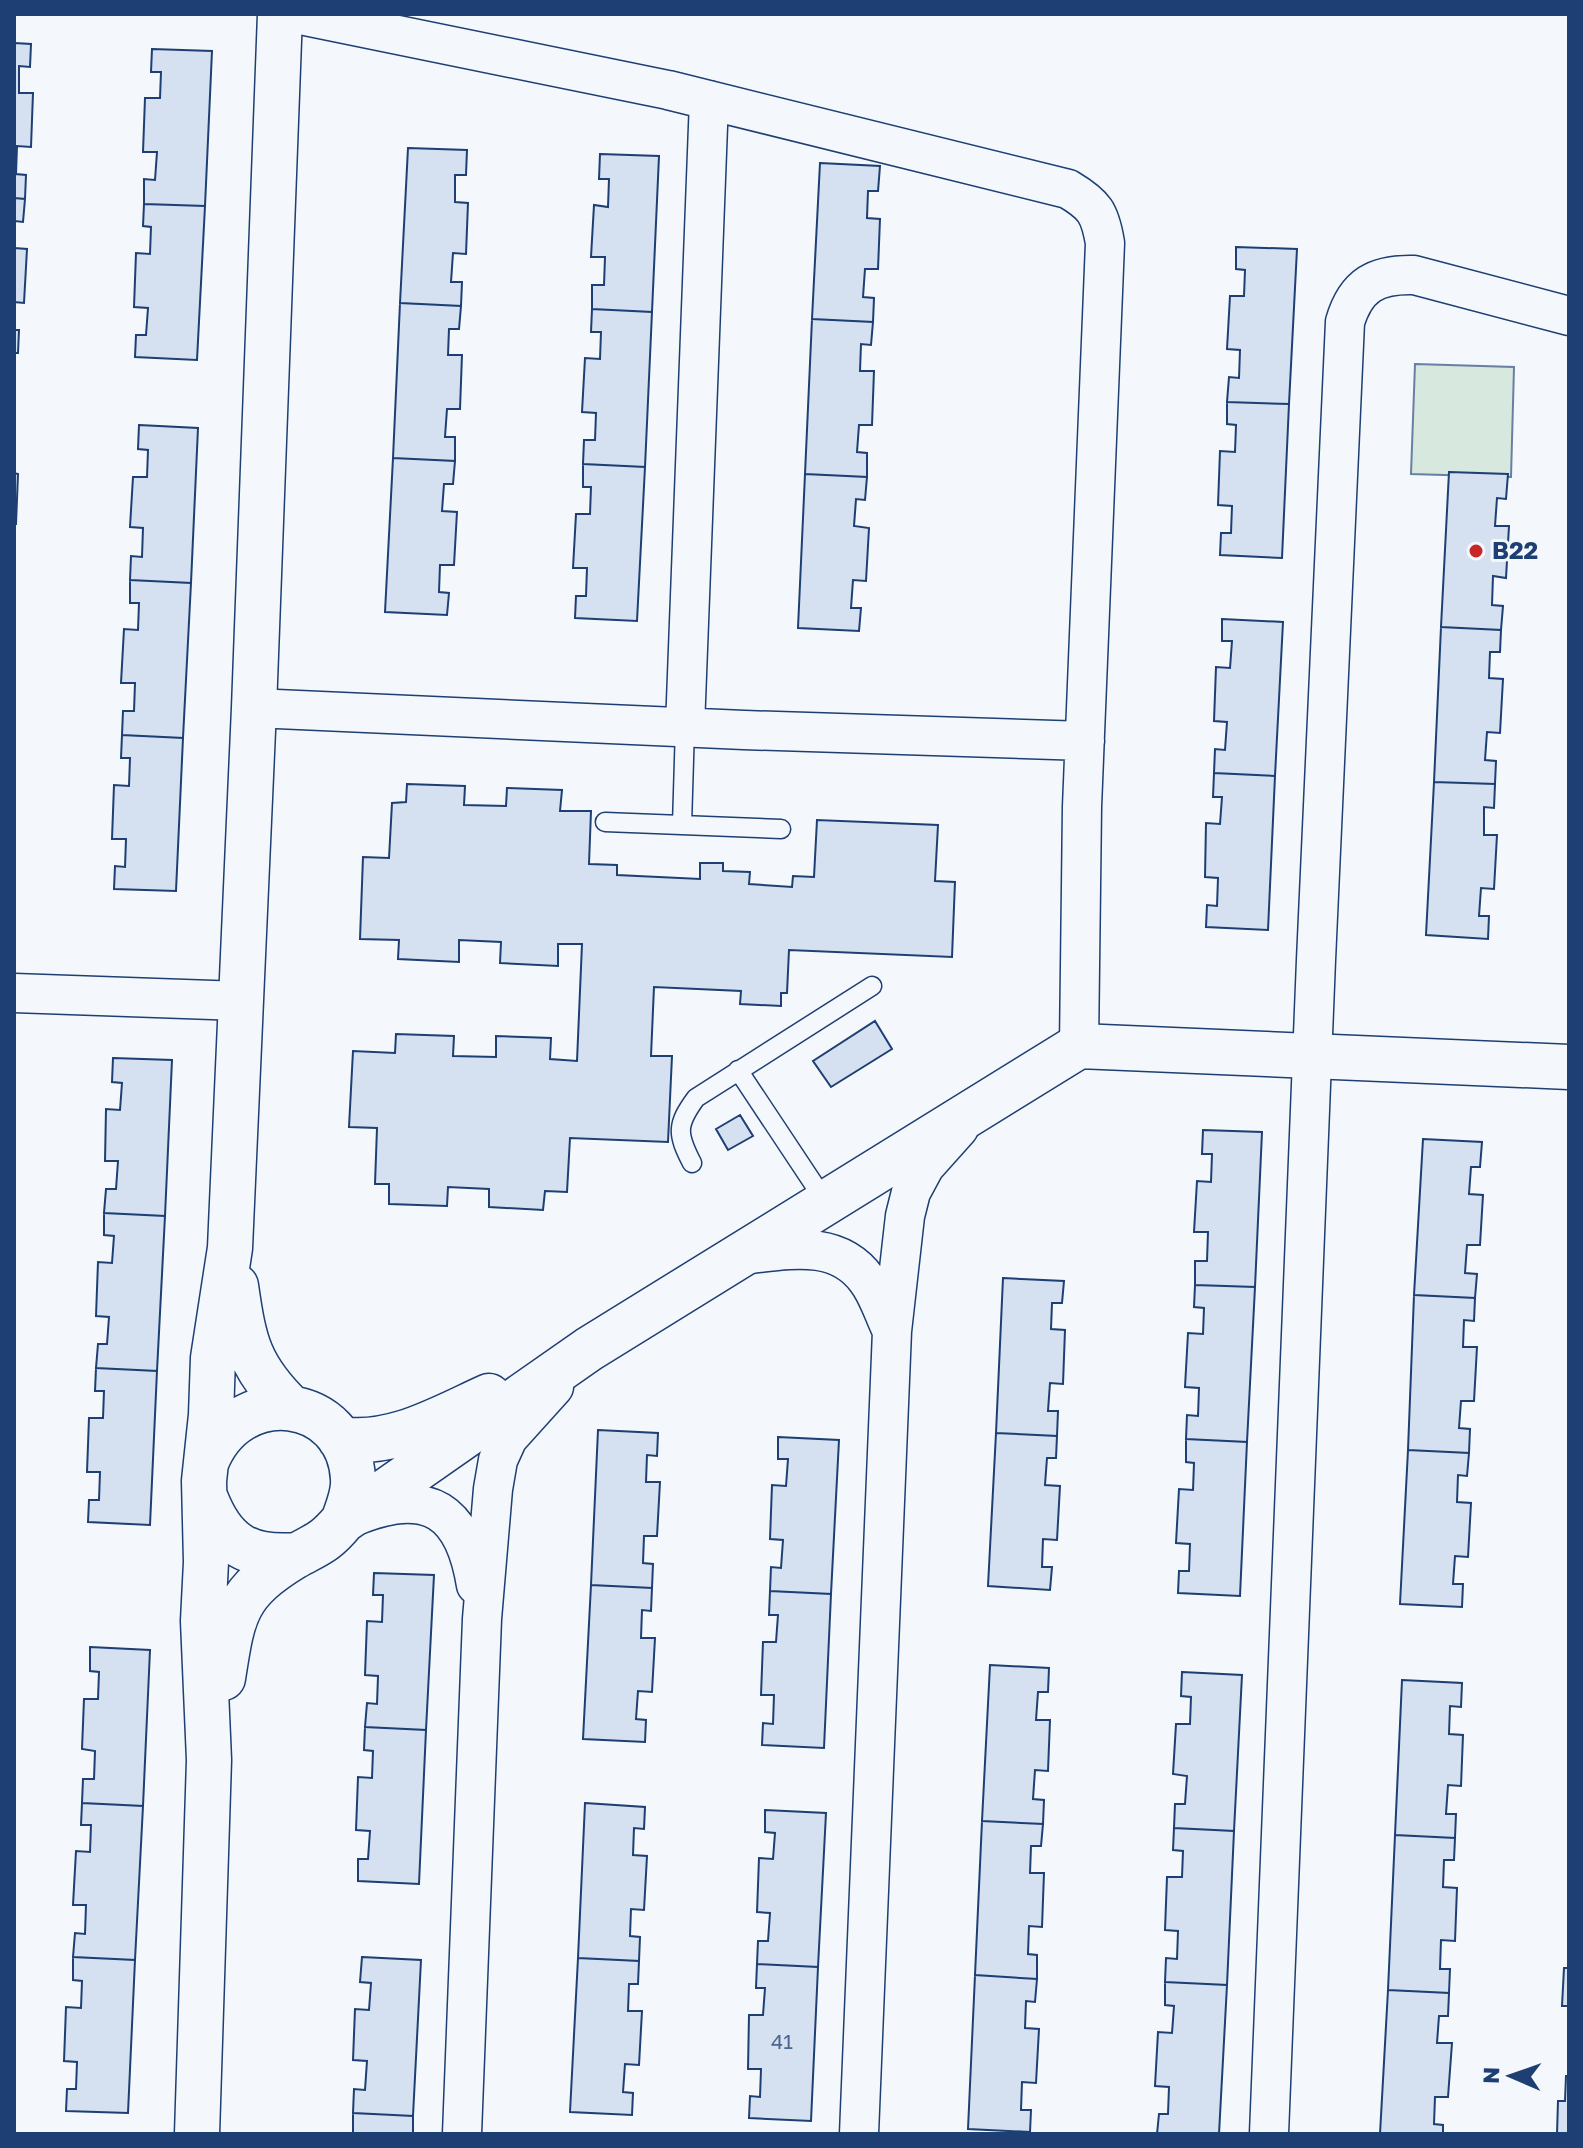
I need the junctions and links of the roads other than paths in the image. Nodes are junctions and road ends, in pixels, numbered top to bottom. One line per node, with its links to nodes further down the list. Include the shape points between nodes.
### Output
1 (280, 14): 5 (street)
2 (295, 14): 3 (street)
3 (709, 100): 6 (street); 7 (street, via 1068,189 1089,201 1101,219 1105,279)
4 (1569, 316): 15 (street, via 1406,275 1378,279 1350,305 1343,345)
5 (254, 708): 6 (street); 13 (street)
6 (685, 727): 7 (street); 9 (lane)
7 (1085, 741): 14 (street)
8 (605, 822): 9 (lane)
9 (682, 825): 10 (lane)
10 (781, 829)
11 (872, 986): 17 (lane)
12 (14, 993): 13 (street)
13 (241, 1001): 21 (street)
14 (1079, 1046): 15 (street); 18 (street)
15 (1313, 1057): 16 (street); 35 (street)
16 (1569, 1067)
17 (738, 1070): 19 (lane, via 696,1098 683,1116 680,1138); 20 (lane)
18 (978, 1106): 20 (street); 23 (street, via 925,1166 911,1192)
19 (692, 1163)
20 (825, 1201): 22 (street)
21 (230, 1248): 25 (street, via 243,1336 252,1360); 27 (street, via 213,1358)
22 (740, 1255): 23 (street, via 801,1249 844,1260 867,1279); 24 (street)
23 (892, 1331): 34 (street)
24 (589, 1349): 26 (street, via 400,1436); 28 (street); 30 (street, via 508,1438 498,1460)
25 (291, 1408): 26 (street, via 310,1414); 27 (street, via 268,1407 227,1427 213,1445)
26 (340, 1439): 28 (street, via 353,1480)
27 (206, 1481): 29 (street, via 215,1522 230,1540 251,1552); 31 (street, via 203,1621)
28 (343, 1521): 29 (street, via 316,1548); 30 (street, via 409,1502 451,1520 473,1563)
29 (297, 1555): 31 (street, via 243,1599 231,1626)
30 (482, 1619): 33 (street)
31 (209, 1760): 32 (street)
32 (197, 2134)
33 (462, 2134)
34 (859, 2134)
35 (1269, 2134)

